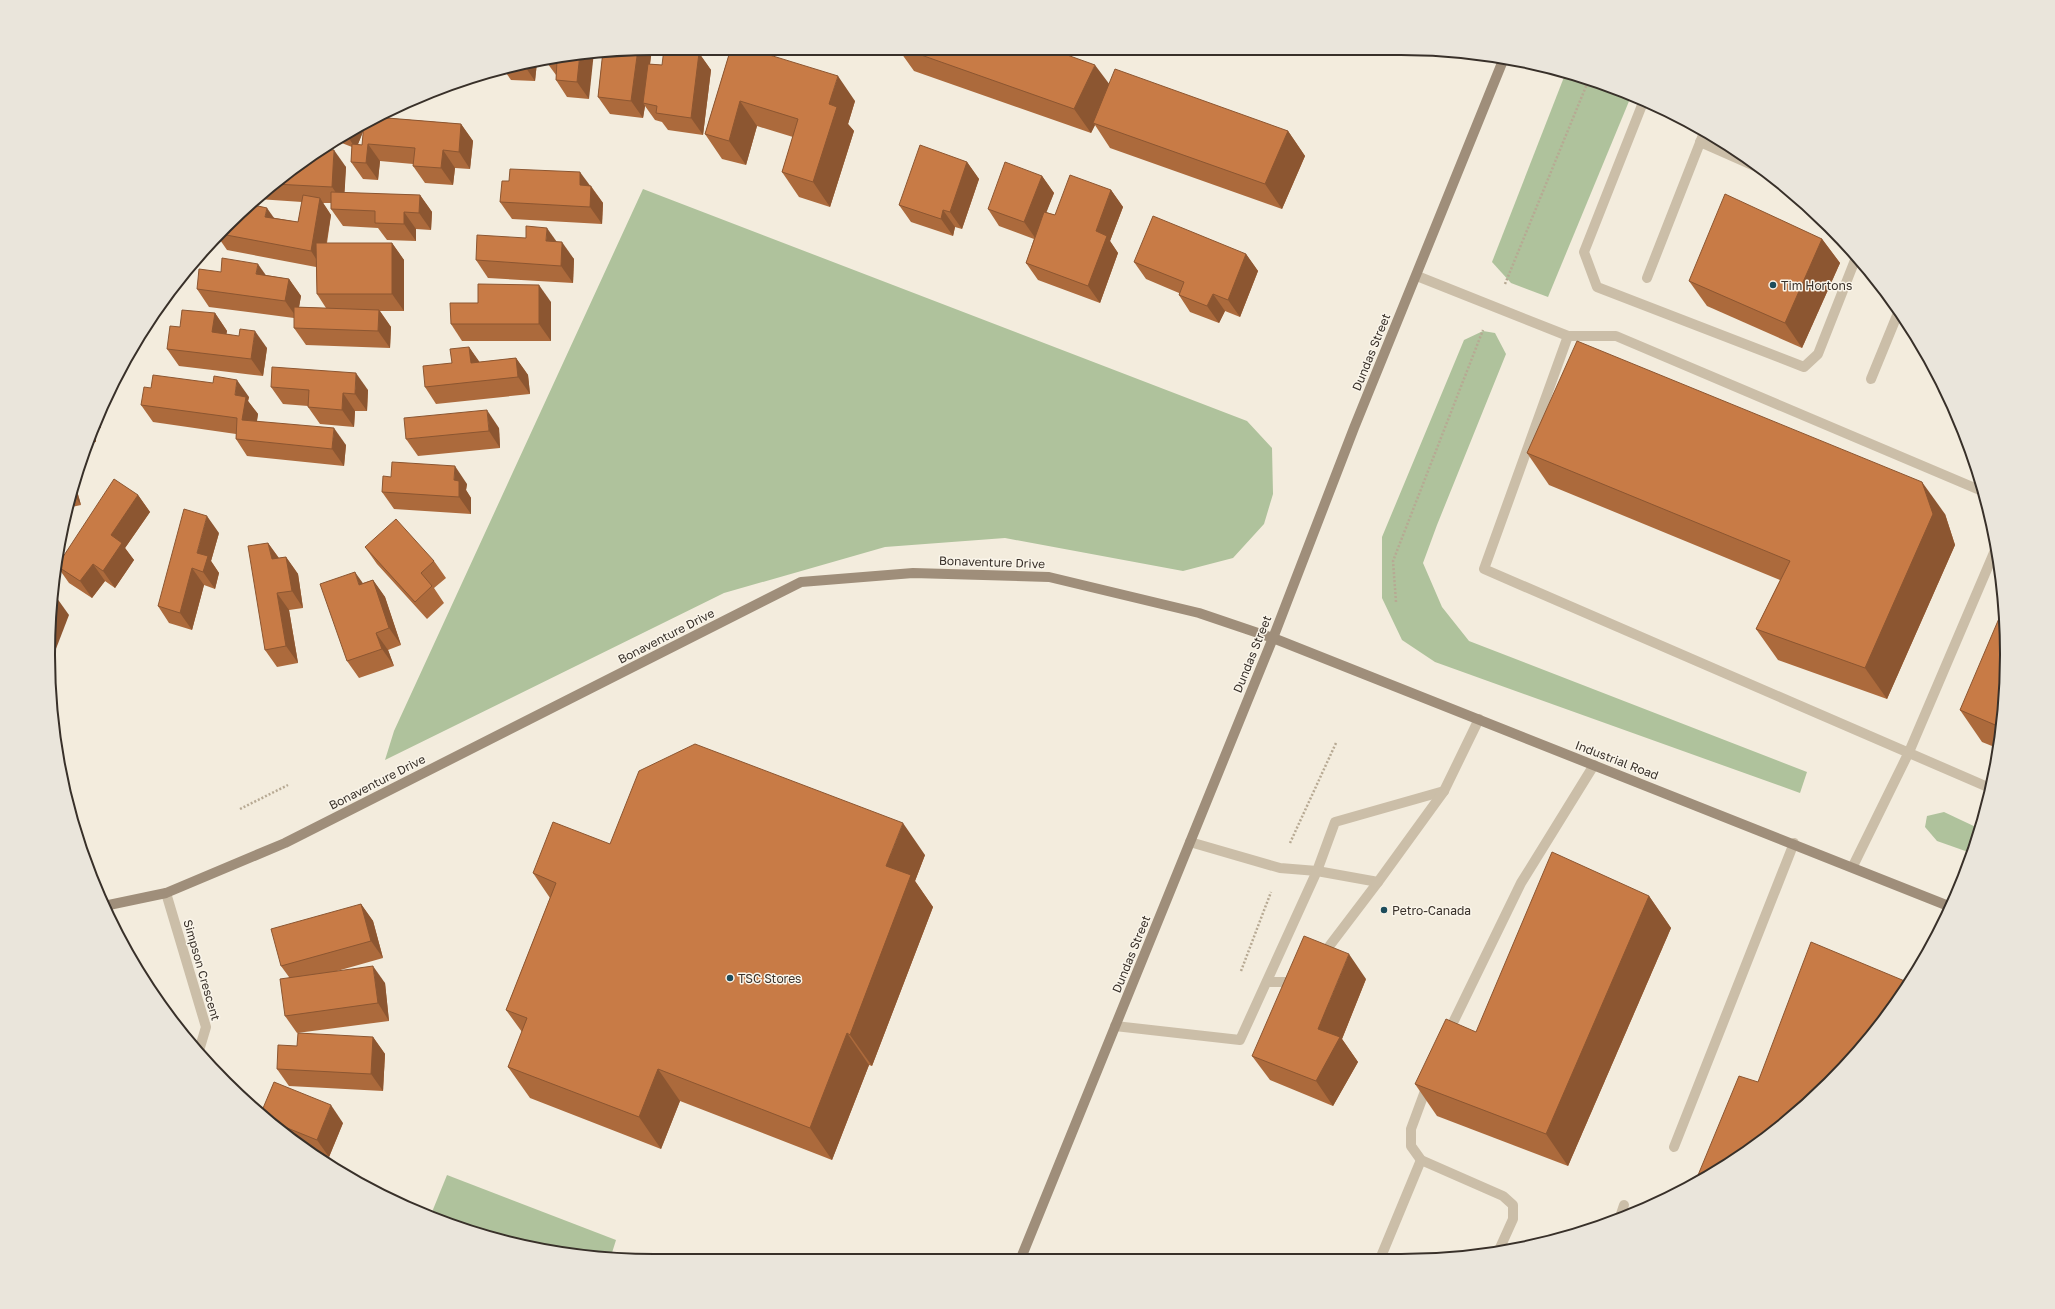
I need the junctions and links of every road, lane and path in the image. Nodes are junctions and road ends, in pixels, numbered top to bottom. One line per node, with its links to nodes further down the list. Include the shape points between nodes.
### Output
1 (1502, 64): 9 (street, Dundas Street)
2 (1587, 85): 8 (path)
3 (1642, 106): 7 (street, via 1584,252 1597,287 1804,367 1818,354)
4 (1702, 136): 5 (street)
5 (1700, 142): 6 (street); 10 (street)
6 (1737, 158)
7 (1854, 263)
8 (1510, 272)
9 (1417, 276): 13 (street); 18 (street, Dundas Street, via 1354,428)
10 (1647, 278)
11 (1896, 317): 14 (street)
12 (1483, 331): 17 (path, via 1393,561)
13 (1568, 336): 15 (street, via 1616,336); 21 (street, via 1484,569)
14 (1871, 379)
15 (1977, 489)
16 (1992, 558): 21 (street)
17 (1396, 602)
18 (1273, 638): 19 (street, Industrial Road); 27 (street, Dundas Street); 33 (street, Bonaventure Drive, via 1199,613 1049,577 913,573 801,582 285,843)
19 (1479, 719): 22 (street, Industrial Road); 25 (street)
20 (1336, 743): 30 (path, via 1299,819)
21 (1909, 752): 24 (street); 29 (street)
22 (1594, 765): 28 (street, Industrial Road); 41 (street, via 1521,882)
23 (288, 785): 26 (path)
24 (1985, 786)
25 (1444, 791): 31 (street, via 1335,822); 32 (street)
26 (240, 809)
27 (1190, 842): 30 (street); 40 (street, Dundas Street)
28 (1794, 843): 29 (street, Industrial Road); 44 (street)
29 (1853, 866): 34 (street, Industrial Road)
30 (1280, 868): 31 (street); 37 (path)
31 (1317, 872): 32 (street); 39 (street)
32 (1378, 882): 36 (street)
33 (166, 893): 35 (street, Bonaventure Drive); 42 (street, Simpson Crescent, via 206,1027)
34 (1945, 904)
35 (110, 905)
36 (1313, 967)
37 (1241, 972)
38 (1304, 975): 39 (street, via 1295,984)
39 (1267, 982): 40 (street, via 1240,1040)
40 (1115, 1026): 49 (street, Dundas Street)
41 (1445, 1040)
42 (200, 1046)
43 (1430, 1077): 45 (street, via 1411,1129 1411,1146)
44 (1674, 1148)
45 (1421, 1160): 48 (street, via 1503,1196 1513,1205 1513,1219); 50 (street)
46 (1624, 1205): 47 (street)
47 (1622, 1211)
48 (1501, 1245)
49 (1023, 1254)
50 (1382, 1254)

